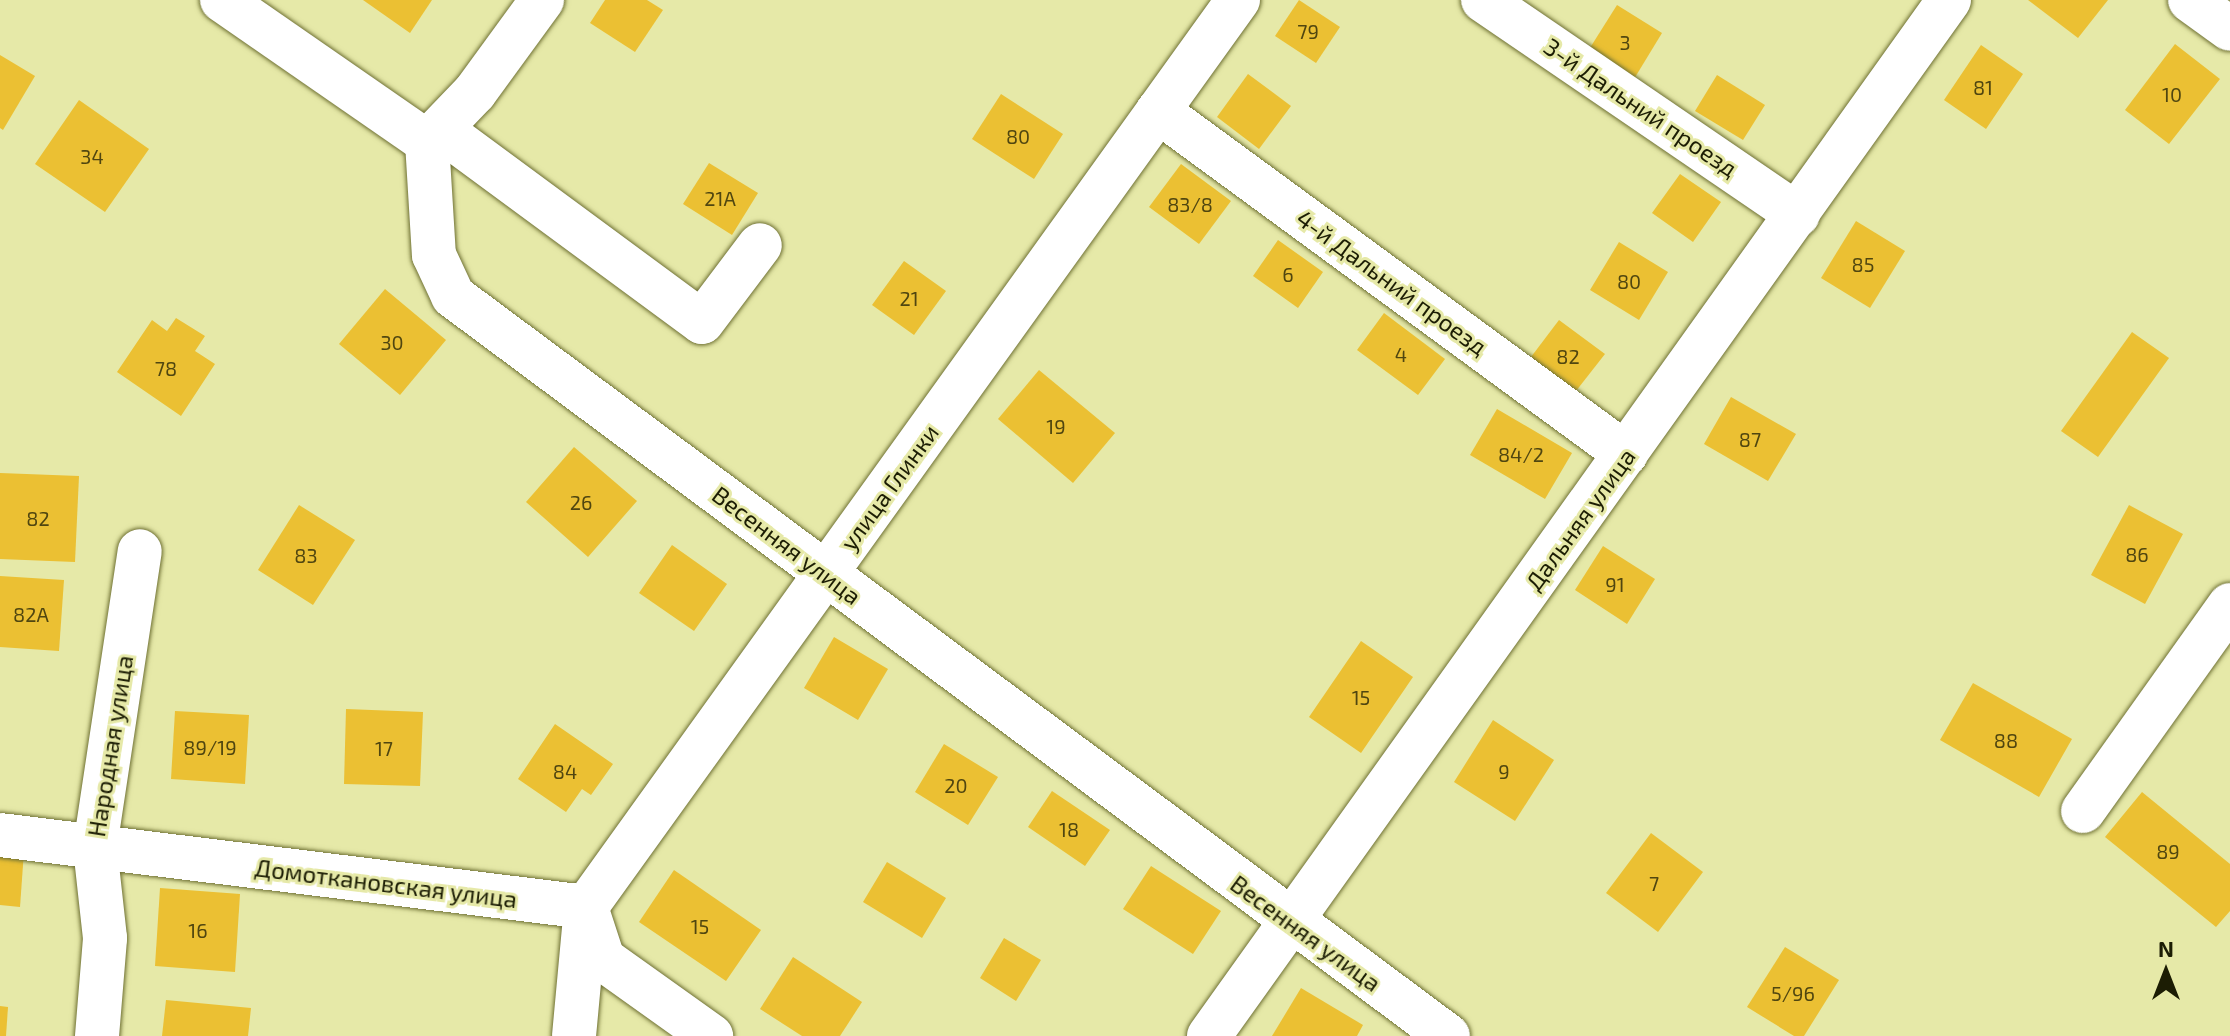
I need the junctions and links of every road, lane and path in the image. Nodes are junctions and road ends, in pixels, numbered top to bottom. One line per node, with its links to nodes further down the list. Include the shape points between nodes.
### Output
1 (222, 0): 9 (street)
2 (542, 0): 9 (street, via 475,92)
3 (1238, 0): 8 (street, улица Глинки)
4 (1483, 0): 10 (street, 3-й Дальний проезд)
5 (1949, 0): 10 (street, Дальняя улица)
6 (2190, 0): 7 (street)
7 (2230, 29)
8 (1158, 111): 12 (street, 4-й Дальний проезд); 14 (street, улица Глинки)
9 (433, 135): 11 (street, via 702,322); 14 (street, Весенняя улица, via 434,255 453,296)
10 (1798, 215): 12 (street, Дальняя улица)
11 (760, 245)
12 (1626, 454): 20 (street, Дальняя улица)
13 (140, 551): 18 (street, Народная улица)
14 (826, 574): 19 (street, улица Глинки); 20 (street, Весенняя улица)
15 (2230, 605): 16 (street)
16 (2083, 811)
17 (0, 835): 18 (street, Домоткановская улица)
18 (95, 847): 19 (street, Домоткановская улица); 21 (street, Народная улица, via 105,938)
19 (586, 907): 22 (street); 23 (street, via 603,959)
20 (1290, 923): 24 (street, Дальняя улица); 25 (street, Весенняя улица)
21 (97, 1036)
22 (574, 1036)
23 (711, 1036)
24 (1209, 1036)
25 (1448, 1036)

